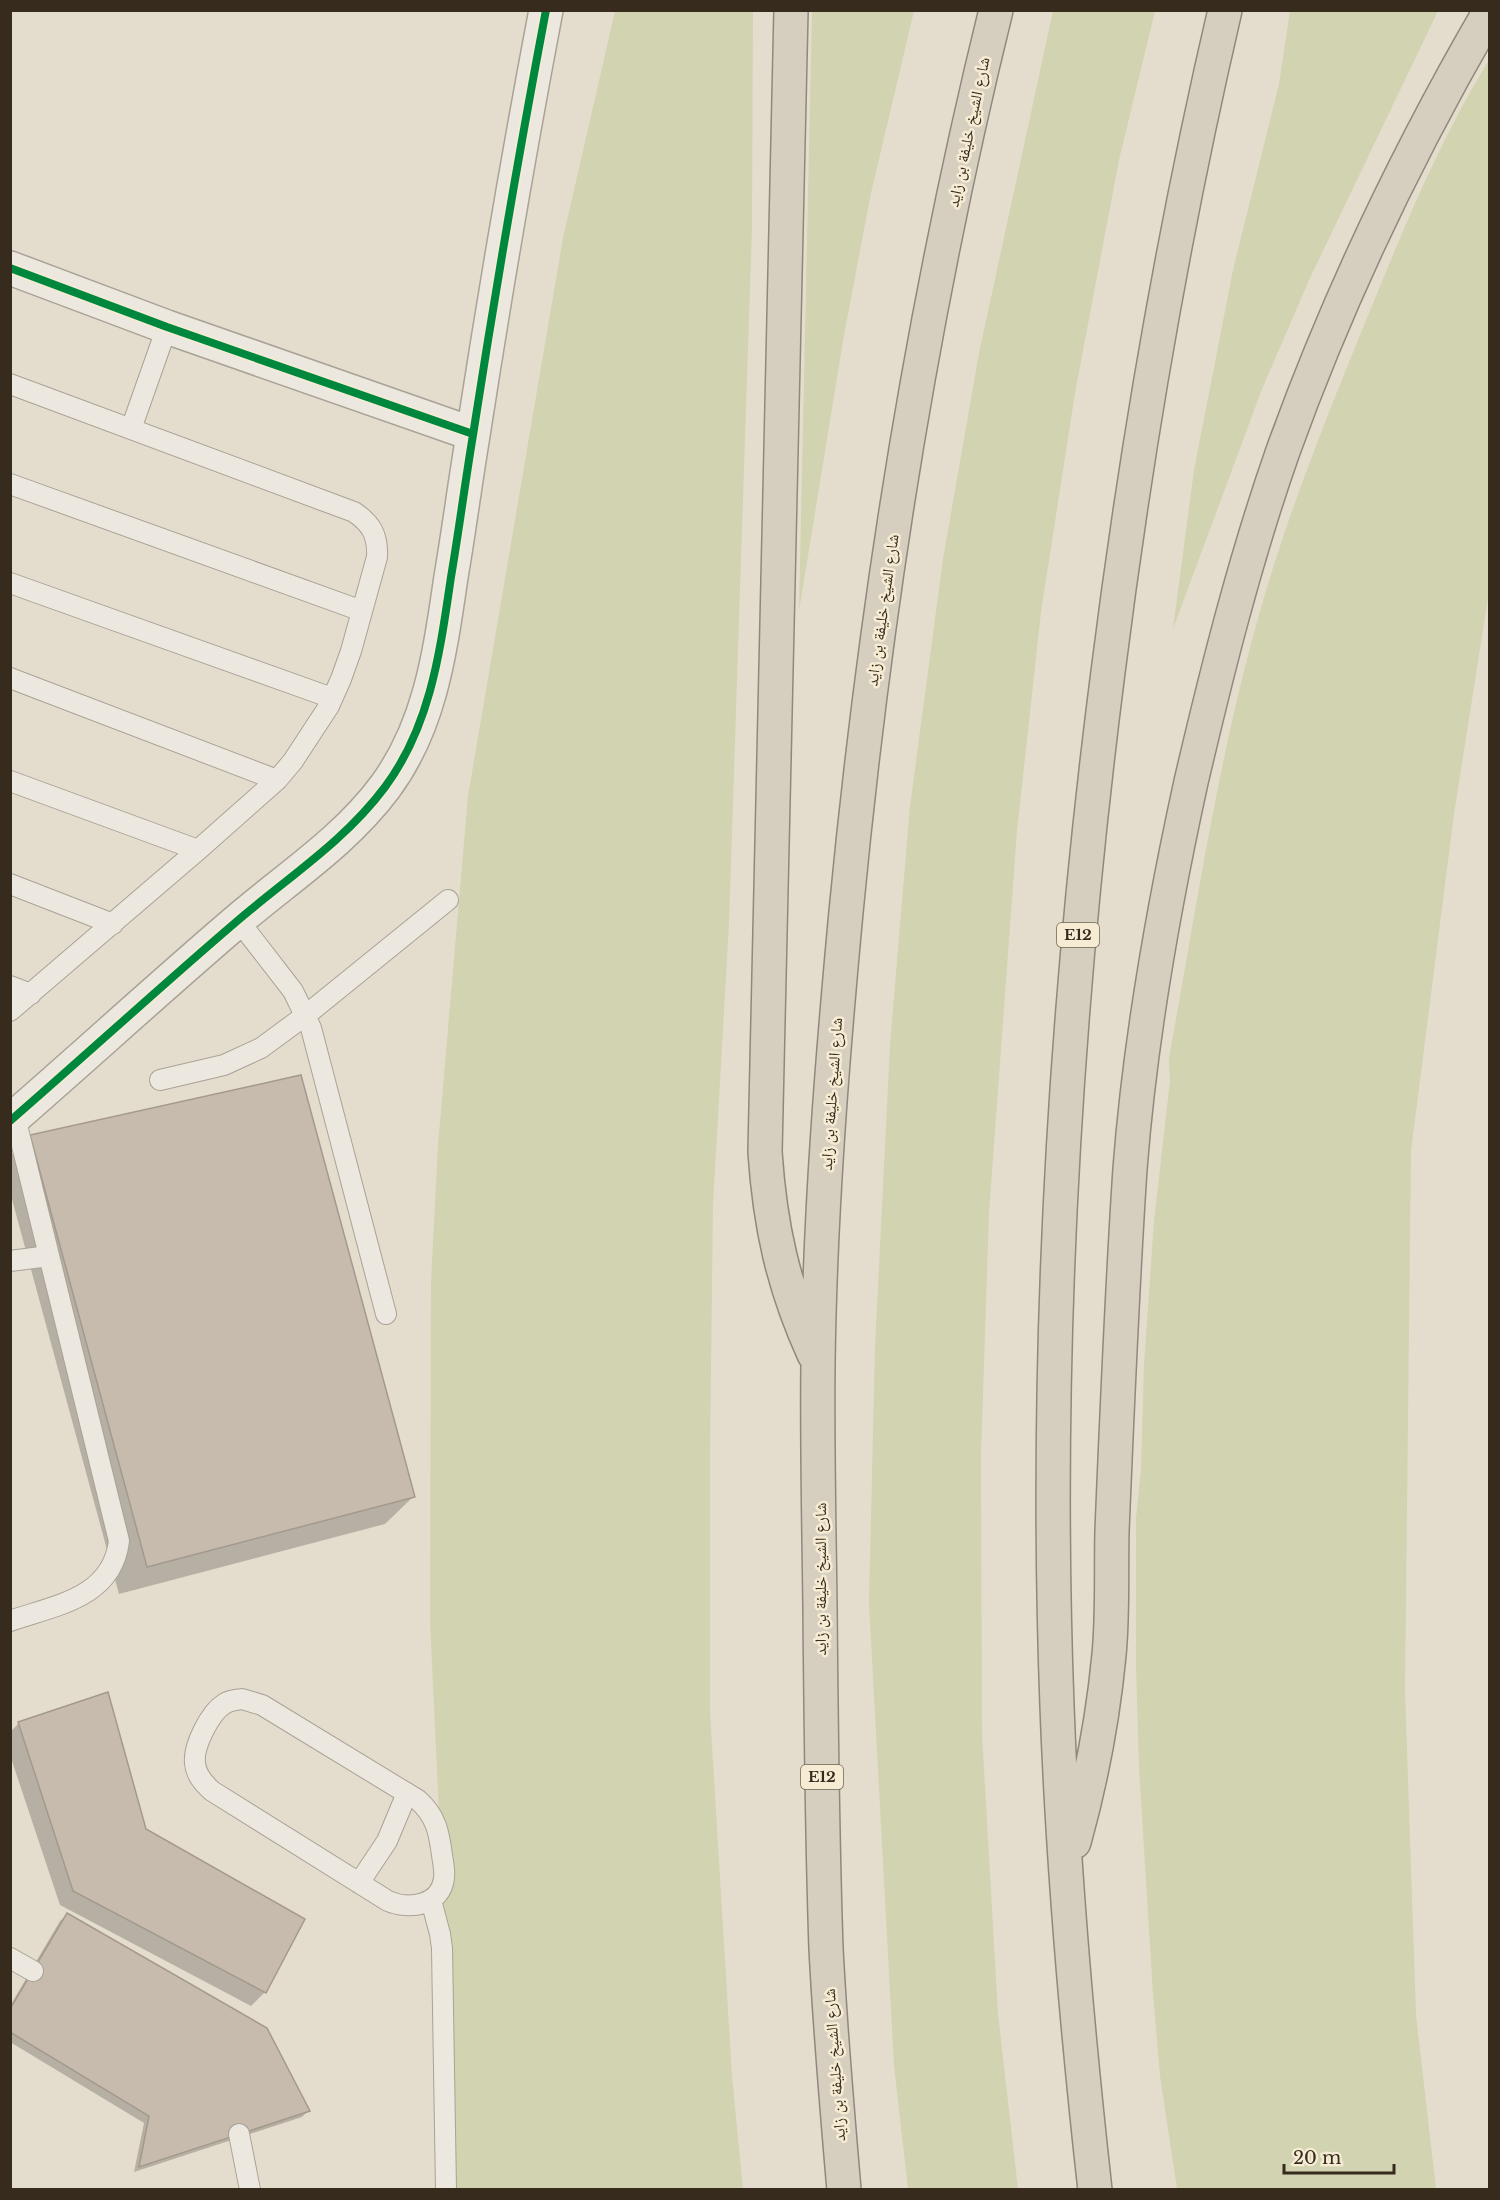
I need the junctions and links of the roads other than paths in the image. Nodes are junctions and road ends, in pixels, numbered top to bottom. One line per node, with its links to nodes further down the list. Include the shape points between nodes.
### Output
1 (546, 10): 10 (street)
2 (791, 10): 32 (highway, via 765,1152 775,1241 800,1324)
3 (996, 10): 32 (highway, شارع الشيخ خليفة بن زايد / E12, via 941,259 879,623 856,805 839,988)
4 (1225, 10): 35 (highway, E12, via 1175,243 1147,403 1122,563 1081,899 1058,1214 1054,1378 1056,1683)
5 (1490, 11): 35 (highway, via 1441,96 1377,223 1312,376 1240,585 1193,774 1154,969 1131,1165 1109,1652 1093,1764)
6 (10, 268): 7 (street)
7 (167, 327): 9 (lane); 10 (street)
8 (10, 384): 9 (lane)
9 (131, 429): 13 (lane, via 362,518 374,532 378,545)
10 (473, 434): 21 (street, via 438,661 432,691 413,740 387,784 354,825)
11 (10, 484): 13 (lane)
12 (10, 583): 15 (lane)
13 (362, 611): 15 (lane)
14 (10, 678): 16 (lane)
15 (332, 698): 16 (lane, via 313,732)
16 (277, 780): 18 (lane)
17 (10, 781): 18 (lane)
18 (198, 850): 22 (lane)
19 (10, 884): 22 (lane)
20 (448, 900): 26 (lane)
21 (238, 920): 26 (lane, via 293,991); 28 (street)
22 (113, 924): 24 (lane)
23 (10, 986): 24 (lane)
24 (31, 994): 25 (lane)
25 (10, 1011)
26 (306, 1015): 27 (lane, via 243,1058); 31 (lane)
27 (160, 1080)
28 (13, 1119): 29 (lane)
29 (49, 1256): 30 (lane); 33 (lane, via 119,1541 113,1566 97,1586 77,1598)
30 (10, 1261)
31 (386, 1314)
32 (818, 1364): 43 (highway, شارع الشيخ خليفة بن زايد / E12, via 826,1953)
33 (10, 1621)
34 (407, 1793): 36 (lane, via 387,1841); 36 (lane, via 252,1700 242,1698 222,1705 197,1742 198,1774 212,1791); 37 (lane, via 428,1809 439,1832 444,1878)
35 (1065, 1870): 44 (highway, E12)
36 (359, 1883): 37 (lane, via 396,1905 414,1906)
37 (431, 1900): 42 (lane, via 442,1948)
38 (10, 1958): 39 (lane)
39 (33, 1971)
40 (239, 2134): 41 (lane)
41 (250, 2190)
42 (446, 2190)
43 (844, 2190)
44 (1095, 2190)

